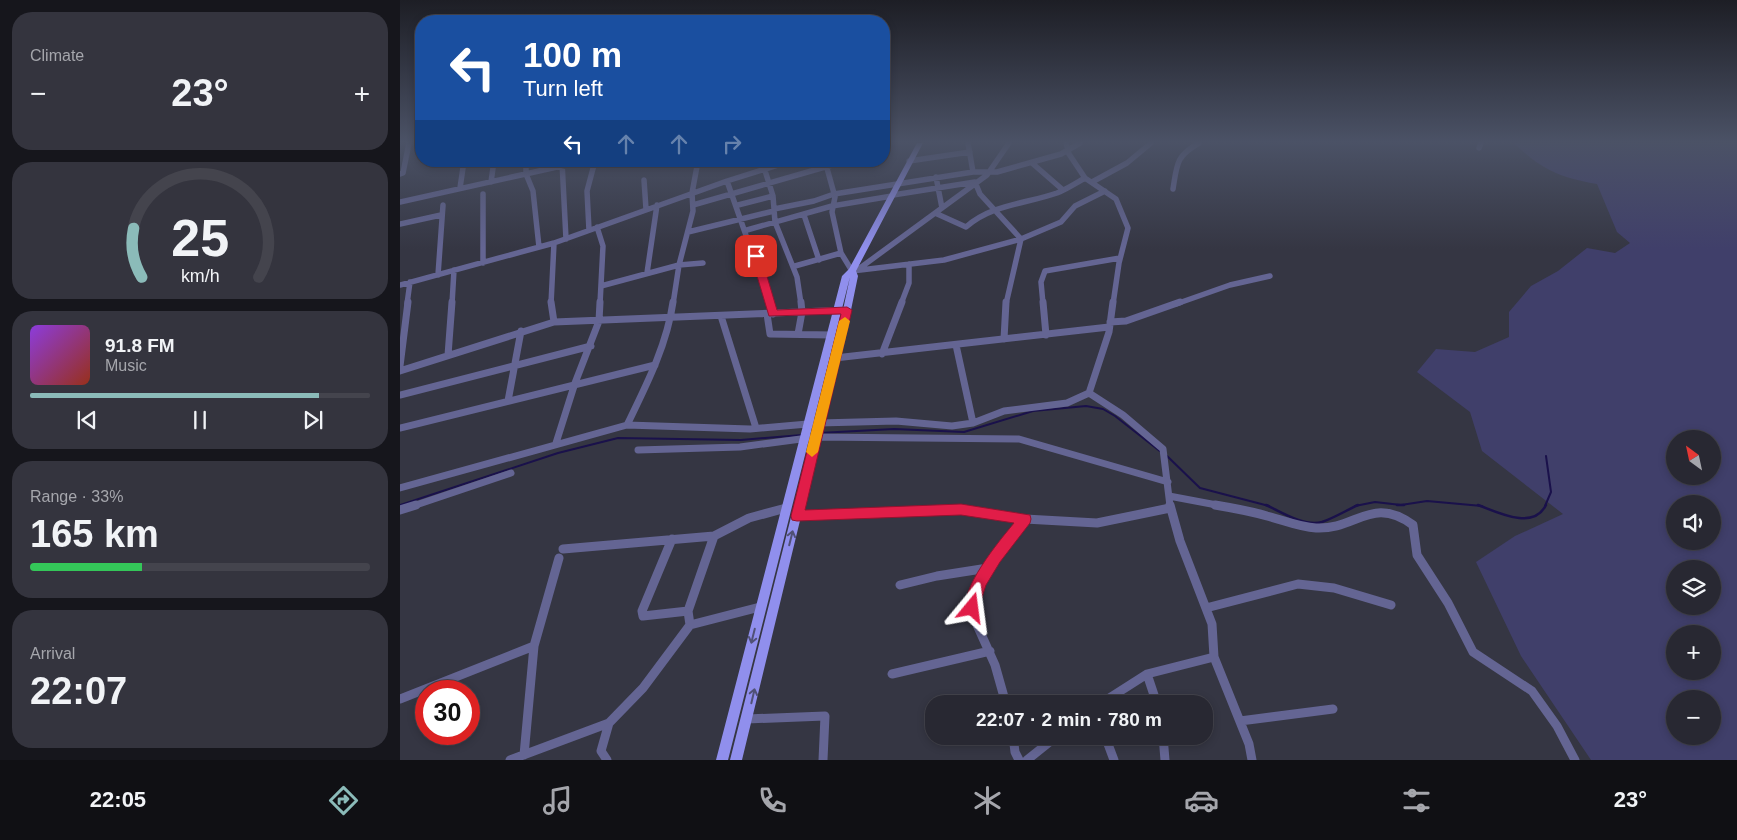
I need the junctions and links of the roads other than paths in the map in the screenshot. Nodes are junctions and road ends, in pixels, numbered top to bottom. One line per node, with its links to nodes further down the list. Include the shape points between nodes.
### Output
1 (461, 178): 27 (street)
2 (492, 178): 22 (street)
3 (506, 178): 22 (street)
4 (528, 178): 61 (street, via 533,191)
5 (562, 178): 58 (street)
6 (590, 178): 55 (street, via 587,191)
7 (695, 178): 32 (street)
8 (733, 178): 21 (street)
9 (768, 178): 23 (street)
10 (780, 178): 23 (street)
11 (830, 178): 35 (street)
12 (901, 178): 26 (main road)
13 (928, 178): 26 (street)
14 (936, 178): 28 (street)
15 (980, 178): 24 (street)
16 (1050, 178): 30 (street)
17 (1085, 178): 25 (street); 30 (street)
18 (1099, 178): 25 (street)
19 (1175, 178): 29 (street)
20 (644, 180): 45 (street)
21 (728, 180): 32 (street); 33 (street)
22 (491, 182): 27 (street)
23 (769, 182): 33 (street); 37 (street)
24 (975, 182): 28 (street); 44 (street); 47 (street, via 980,194)
25 (1092, 182): 31 (street)
26 (899, 184): 35 (street); 36 (main road)
27 (460, 188): 38 (street)
28 (938, 188): 36 (street); 44 (street)
29 (1173, 189)
30 (1063, 190): 47 (street)
31 (1105, 191): 59 (street, via 1075,206 1061,222); 63 (street, via 1116,199 1126,220 1126,242)
32 (692, 193): 40 (street); 42 (street)
33 (733, 193): 40 (street); 41 (street)
34 (483, 194): 65 (street)
35 (834, 194): 43 (street); 46 (street)
36 (892, 195): 43 (street); 71 (main road)
37 (773, 196): 41 (street); 46 (street)
38 (400, 202)
39 (443, 205): 49 (street)
40 (693, 205): 57 (street)
41 (738, 205): 51 (street)
42 (657, 206): 45 (street); 72 (street)
43 (832, 206): 50 (street); 62 (street)
44 (942, 208): 48 (street)
45 (646, 209): 54 (street)
46 (774, 210): 51 (street); 52 (street)
47 (994, 210): 48 (street, via 973,219 966,227); 59 (street)
48 (935, 213): 71 (street, via 867,265)
49 (440, 215): 53 (street); 73 (street)
50 (804, 215): 52 (street); 64 (street)
51 (743, 218): 56 (street); 57 (street)
52 (775, 222): 56 (street); 69 (street)
53 (400, 224)
54 (597, 227): 55 (street); 77 (street, via 603,246)
55 (589, 230): 58 (street)
56 (747, 230): 80 (street, via 766,286)
57 (688, 232): 68 (street)
58 (566, 239): 60 (street)
59 (1021, 239): 67 (street, via 944,260); 90 (street, via 1006,295)
60 (554, 243): 61 (street); 84 (street, via 551,303)
61 (539, 247): 65 (street)
62 (841, 253): 64 (street); 71 (street)
63 (1120, 258): 85 (street); 89 (street, via 1046,271 1041,282)
64 (819, 260): 69 (street)
65 (483, 263): 70 (street)
66 (702, 263): 68 (street)
67 (909, 264): 71 (street); 93 (street, via 909,283)
68 (679, 265): 72 (street); 82 (street)
69 (795, 266): 79 (street)
70 (454, 270): 73 (street); 94 (street)
71 (852, 271): 78 (main road, via 854,276)
72 (647, 273): 77 (street)
73 (438, 275): 75 (street)
74 (1270, 276): 85 (street, via 1230,285)
75 (410, 282): 76 (street); 98 (street)
76 (400, 285)
77 (601, 286): 83 (street)
78 (843, 311): 79 (street); 88 (main road); 95 (main road)
79 (802, 312): 80 (street); 87 (street)
80 (770, 314): 81 (street); 87 (street, via 770,334)
81 (721, 316): 82 (street); 107 (street)
82 (672, 318): 83 (street); 97 (street)
83 (599, 321): 84 (street); 92 (street)
84 (554, 322): 86 (street)
85 (1110, 325): 89 (street); 101 (street)
86 (521, 332): 94 (street); 96 (street)
87 (798, 334): 88 (street)
88 (832, 335): 108 (main road)
89 (1046, 335): 90 (street)
90 (1004, 339): 91 (street)
91 (956, 345): 93 (street); 104 (street)
92 (591, 346): 96 (street); 100 (street)
93 (882, 354): 95 (street)
94 (448, 355): 99 (street)
95 (835, 358): 108 (main road)
96 (516, 364): 102 (street); 103 (street)
97 (655, 365): 100 (street); 105 (street)
98 (400, 366)
99 (400, 370)
100 (575, 383): 103 (street); 109 (street)
101 (1089, 393): 104 (street, via 1067,403 1004,412); 112 (street, via 1123,415 1163,448)
102 (400, 395)
103 (508, 400): 106 (street)
104 (973, 423): 108 (street, via 952,426 896,421)
105 (626, 425): 107 (street); 109 (street)
106 (400, 428)
107 (756, 428): 108 (street)
108 (812, 432): 110 (street, via 740,447); 112 (street, via 1019,439); 115 (main road); 118 (main road)
109 (556, 443): 113 (street)
110 (638, 450)
111 (511, 474): 117 (street)
112 (1168, 482): 114 (street)
113 (400, 488)
114 (1169, 496): 116 (street); 159 (street, via 1257,513 1312,528 1326,528 1368,513 1389,512 1405,518 1413,525 1417,555 1448,603 1473,652 1532,691 1557,726)
115 (786, 508): 120 (street, via 749,518); 127 (main road)
116 (1170, 508): 119 (street, via 1097,523); 128 (street)
117 (400, 510)
118 (797, 516): 119 (street, via 961,509); 141 (main road, one-way to 118)
119 (1025, 519): 124 (street)
120 (714, 536): 121 (street); 129 (street)
121 (672, 539): 122 (street); 129 (street, via 642,611 644,616)
122 (563, 549)
123 (559, 558): 131 (street)
124 (988, 568): 125 (street); 132 (street, via 979,583 972,608)
125 (900, 585)
126 (1391, 605): 128 (street, via 1334,588 1298,584)
127 (760, 607): 130 (street); 151 (main road, one-way to 151)
128 (1206, 608): 133 (street, via 1212,624)
129 (688, 612): 130 (street)
130 (690, 625): 143 (street, via 653,678)
131 (534, 646): 139 (street); 148 (street)
132 (990, 651): 134 (street); 136 (street)
133 (1214, 657): 135 (street); 142 (street)
134 (892, 674)
135 (1147, 674): 137 (street); 138 (street)
136 (1003, 695)
137 (1114, 695)
138 (1154, 695)
139 (400, 699)
140 (1332, 709): 142 (street)
141 (748, 718): 152 (main road); 153 (street, via 825,716)
142 (1240, 721): 158 (street)
143 (609, 723): 148 (street); 149 (street, via 601,751)
144 (1014, 745): 154 (street)
145 (1046, 745): 155 (street)
146 (1108, 745): 156 (street)
147 (1164, 745): 157 (street)
148 (524, 755): 150 (street)
149 (603, 758)
150 (510, 760)
151 (722, 760)
152 (736, 760)
153 (823, 760)
154 (1019, 760)
155 (1027, 760)
156 (1114, 760)
157 (1166, 760)
158 (1252, 760)
159 (1575, 760)

